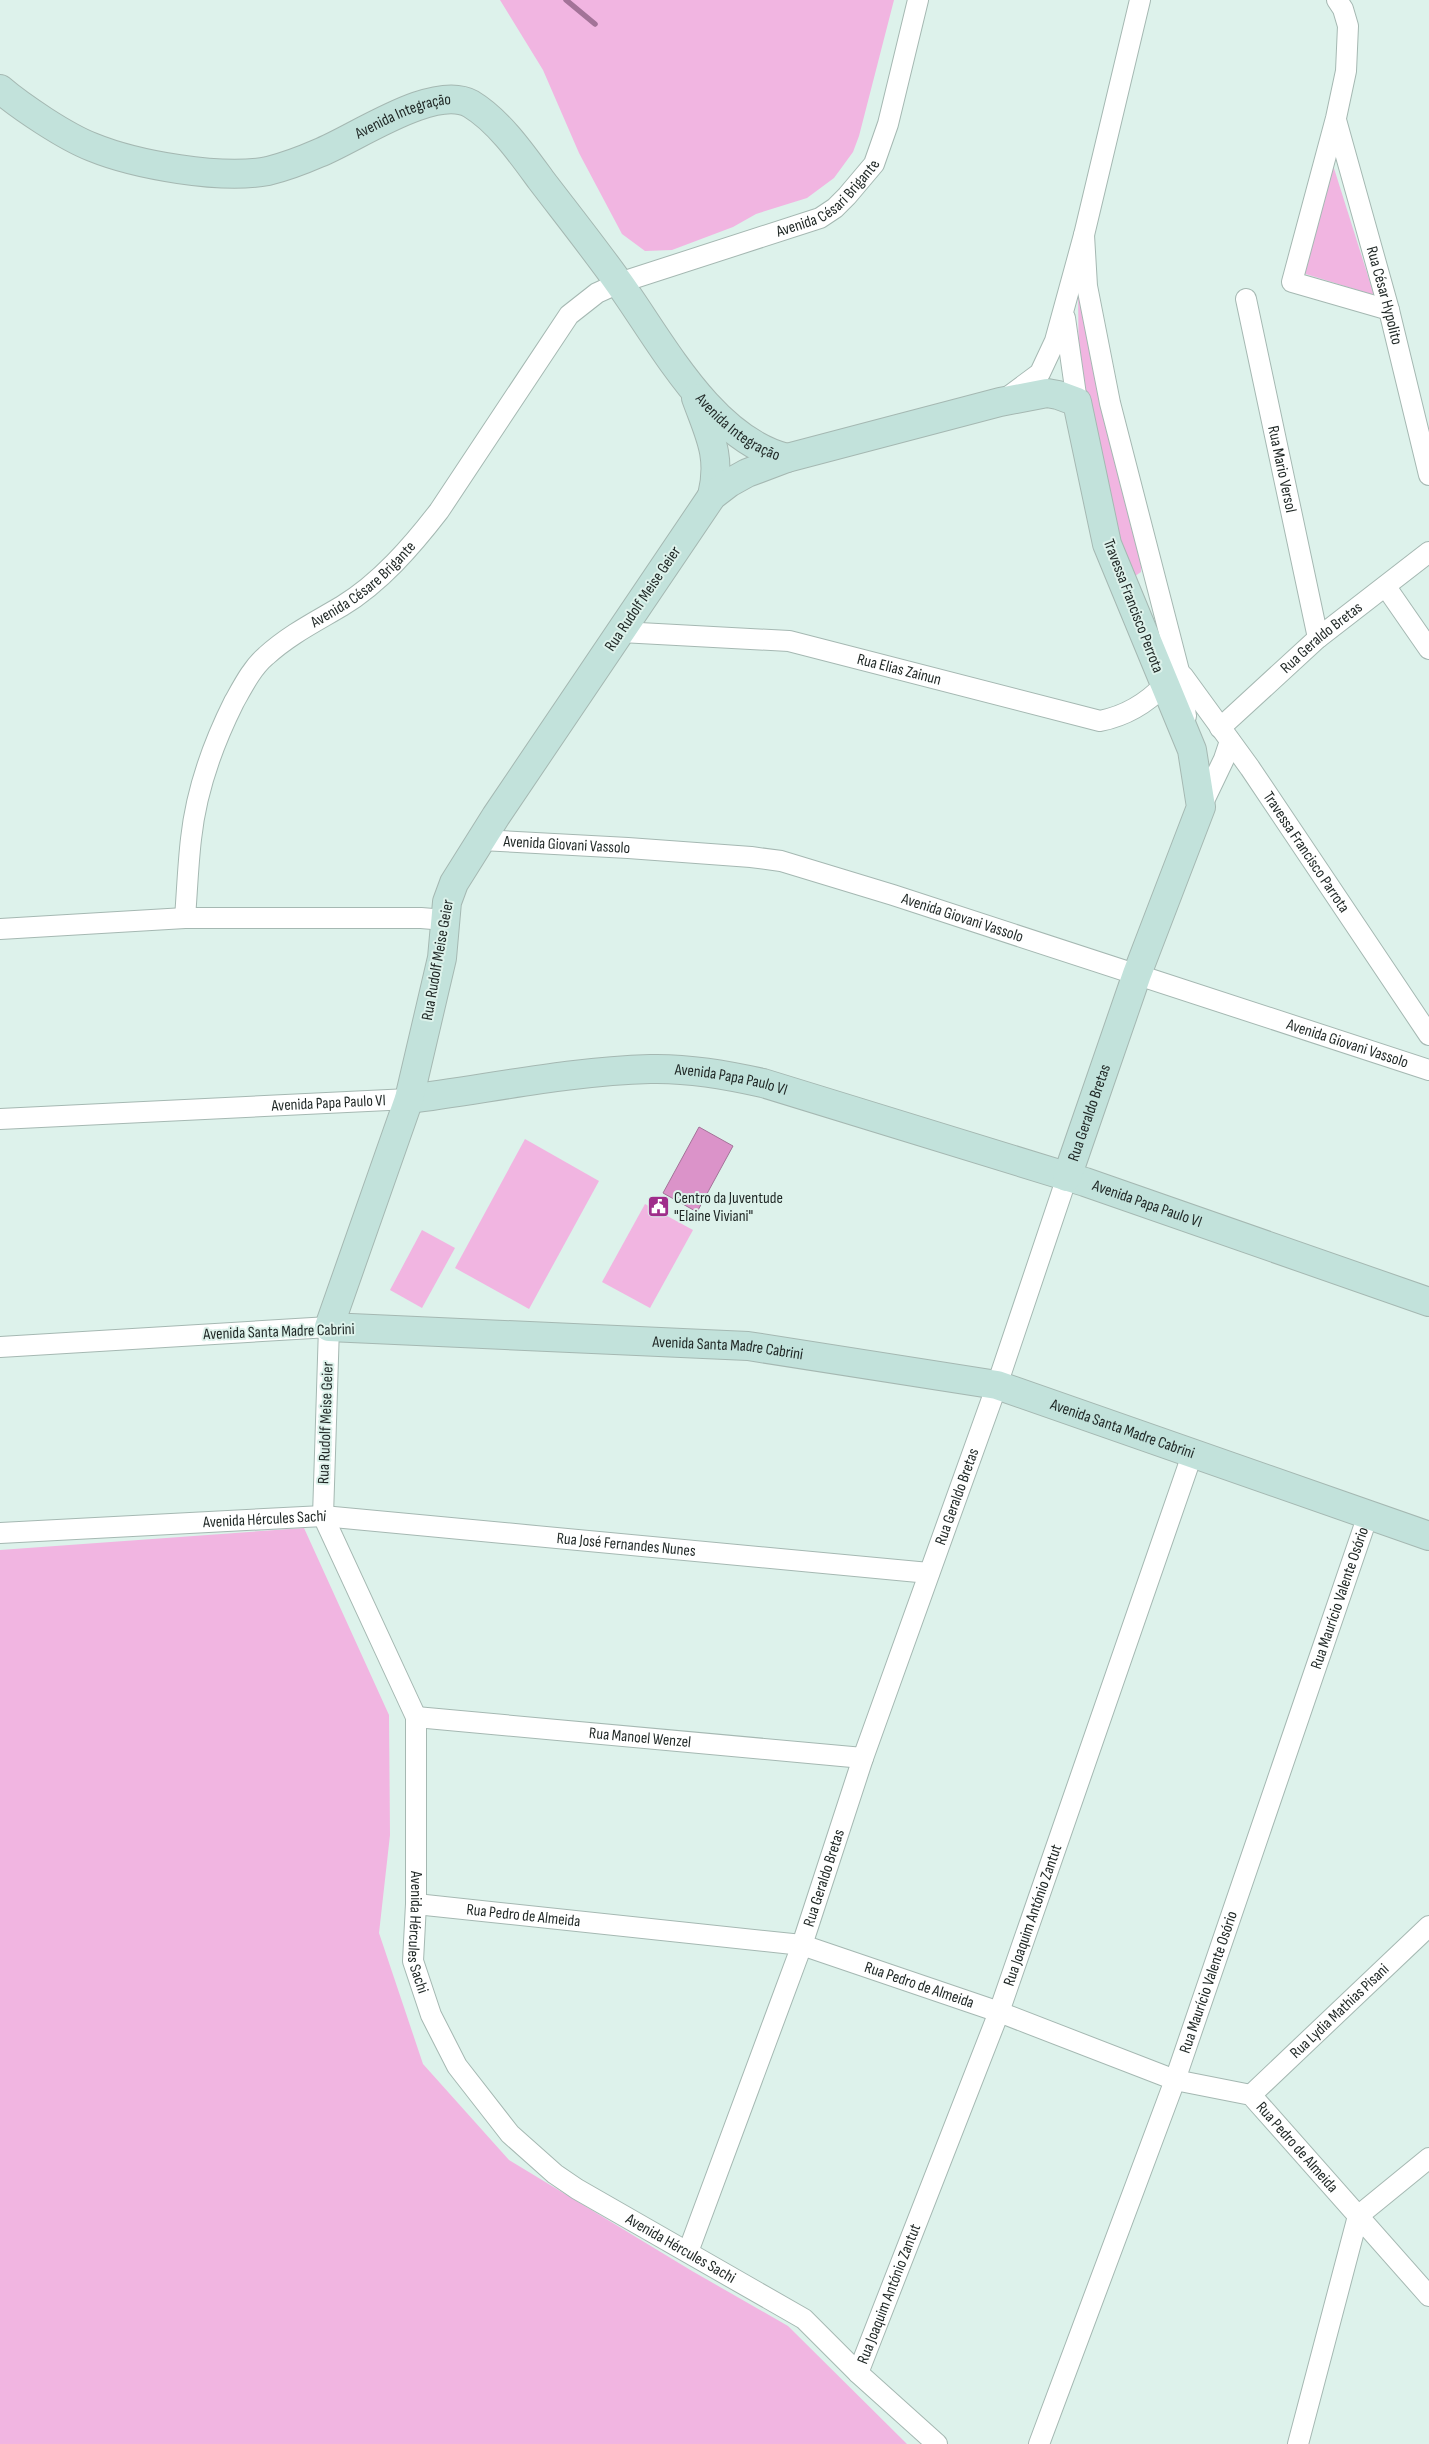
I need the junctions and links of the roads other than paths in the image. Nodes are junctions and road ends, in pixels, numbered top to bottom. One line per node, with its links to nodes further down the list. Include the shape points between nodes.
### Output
1 (918, 0): 7 (street, Avenida Césari Brigante, via 888,124 874,164 835,208 820,218)
2 (1140, 0): 6 (street)
3 (1337, 0): 5 (street, via 1348,26 1346,70)
4 (0, 89): 7 (main road, Avenida Integração, via 91,147 140,161 221,174 268,171 320,153 419,104 443,99 469,103 494,123 521,153)
5 (1336, 118): 9 (street, Rua César Hypolito); 9 (street, via 1292,282)
6 (1084, 235): 10 (street); 22 (street, Travessa Francisco Perrota, via 1087,286)
7 (619, 283): 11 (main road, Avenida Integração); 26 (street, Avenida Césare Brigante, via 597,293 569,315 439,511 387,570 343,605 314,620 265,656 244,684 225,720 199,795 191,838)
8 (1246, 299): 20 (street, Rua Mario Versol)
9 (1389, 310): 15 (street, Rua César Hypolito)
10 (1064, 311): 12 (street, via 1040,373); 13 (street, Travessa Francisco Perrota)
11 (693, 389): 14 (main road, Avenida Integração, via 740,436 770,454); 16 (main road, Avenida Integração, via 716,455 717,476)
12 (1000, 402): 13 (main road, via 1047,393); 14 (main road)
13 (1077, 402): 22 (main road, Travessa Francisco Perrota, via 1107,544 1134,612)
14 (787, 458): 16 (main road, via 747,473)
15 (1429, 476)
16 (712, 496): 19 (main road, Rua Rudolf Meise Geier)
17 (1429, 552): 18 (street, Rua Geraldo Bretas)
18 (1386, 587): 20 (street, Rua Geraldo Bretas); 21 (street)
19 (621, 632): 22 (street, Rua Elias Zainun, via 789,641 1100,721 1143,705); 25 (main road, Rua Rudolf Meise Geier)
20 (1318, 638): 23 (street, Rua Geraldo Bretas)
21 (1429, 649)
22 (1171, 678): 23 (street, Travessa Francisco Parrota); 24 (main road, Travessa Francisco Perrota, via 1192,750)
23 (1225, 735): 24 (street, Rua Geraldo Bretas, via 1224,759); 30 (street, Travessa Francisco Parrota)
24 (1201, 807): 29 (main road, Rua Geraldo Bretas)
25 (481, 840): 27 (main road, Rua Rudolf Meise Geier, via 454,883); 29 (street, Avenida Giovani Vassolo, via 751,857 781,862)
26 (185, 918): 27 (street); 28 (street)
27 (445, 920): 32 (main road, Rua Rudolf Meise Geier, via 442,958)
28 (0, 929)
29 (1137, 974): 31 (street, Avenida Giovani Vassolo); 34 (main road, Rua Geraldo Bretas)
30 (1429, 1035)
31 (1429, 1070)
32 (410, 1099): 33 (street, Avenida Papa Paulo VI); 34 (main road, Avenida Papa Paulo VI, via 610,1072 652,1069 730,1076); 36 (main road, Rua Rudolf Meise Geier)
33 (0, 1120)
34 (1067, 1176): 35 (main road, Avenida Papa Paulo VI); 38 (street, Rua Geraldo Bretas)
35 (1429, 1302)
36 (329, 1327): 37 (street, Avenida Santa Madre Cabrini); 38 (main road, Avenida Santa Madre Cabrini, via 748,1346); 41 (street, Rua Rudolf Meise Geier)
37 (0, 1347)
38 (997, 1385): 39 (main road, Avenida Santa Madre Cabrini); 44 (street, Rua Geraldo Bretas)
39 (1193, 1452): 40 (main road, Avenida Santa Madre Cabrini); 50 (street, Rua Joaquim António Zantut)
40 (1368, 1515): 43 (main road, Avenida Santa Madre Cabrini); 51 (street, Rua Maurício Valente Osório)
41 (323, 1516): 42 (street, Avenida Hércules Sachi); 44 (street, Rua José Fernandes Nunes); 45 (street, Avenida Hércules Sachi)
42 (0, 1533)
43 (1429, 1536)
44 (929, 1573): 46 (street, Rua Geraldo Bretas)
45 (416, 1717): 46 (street, Rua Manoel Wenzel); 47 (street, Avenida Hércules Sachi)
46 (863, 1758): 49 (street, Rua Geraldo Bretas)
47 (416, 1904): 49 (street, Rua Pedro de Almeida); 55 (street, Avenida Hércules Sachi, via 413,1961 431,2015 458,2066 490,2110 510,2134 555,2174)
48 (1429, 1926): 52 (street, Rua Lydia Mathias Pisani)
49 (802, 1945): 50 (street, Rua Pedro de Almeida); 55 (street, Rua Geraldo Bretas)
50 (999, 2012): 51 (street, Rua Pedro de Almeida); 57 (street, Rua Joaquim António Zantut)
51 (1174, 2080): 52 (street, Rua Pedro de Almeida); 59 (street, Rua Maurício Valente Osório)
52 (1251, 2096): 54 (street, Rua Pedro de Almeida)
53 (1426, 2166): 54 (street)
54 (1358, 2216): 56 (street, Rua Pedro de Almeida); 60 (street)
55 (688, 2252): 57 (street, Avenida Hércules Sachi, via 804,2319)
56 (1429, 2296)
57 (858, 2373): 58 (street, Avenida Hércules Sachi)
58 (937, 2444)
59 (1039, 2444)
60 (1298, 2444)

